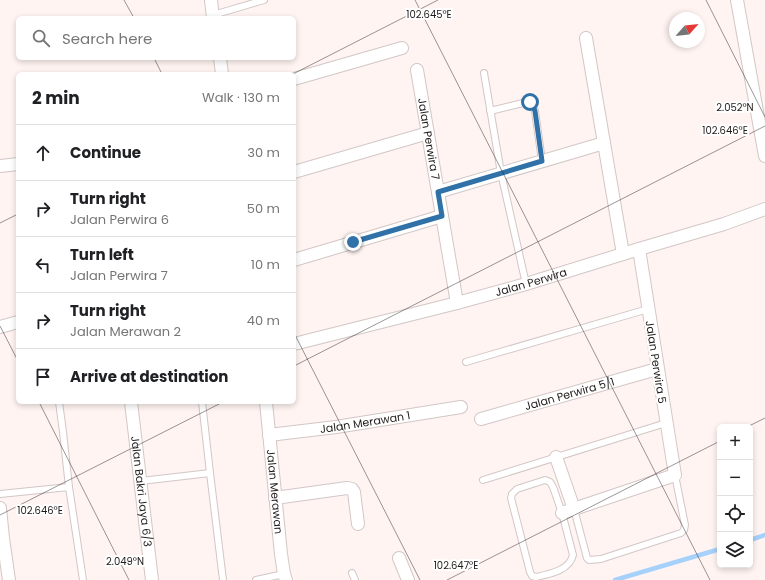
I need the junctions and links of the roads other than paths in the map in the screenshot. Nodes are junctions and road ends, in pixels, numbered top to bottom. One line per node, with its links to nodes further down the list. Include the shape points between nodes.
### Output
1 (211, 0): 4 (street)
2 (264, 0): 5 (lane)
3 (737, 0): 16 (street)
4 (213, 16)
5 (216, 16)
6 (586, 38): 15 (street)
7 (402, 48): 12 (street)
8 (220, 60): 10 (street)
9 (417, 70): 14 (street, Jalan Perwira 7)
10 (222, 72)
11 (484, 73): 13 (lane)
12 (296, 78)
13 (490, 111): 17 (lane, via 530,102 535,111); 21 (lane)
14 (428, 133): 20 (street); 22 (street, Jalan Perwira 7)
15 (604, 143): 17 (street); 26 (street)
16 (765, 156)
17 (542, 161): 21 (street)
18 (16, 164): 19 (street)
19 (0, 166)
20 (296, 171)
21 (501, 173): 22 (street); 28 (lane)
22 (438, 192): 24 (street, Jalan Perwira 7)
23 (765, 209): 25 (street, Jalan Perwira)
24 (442, 216): 27 (street); 29 (street, Jalan Perwira 7)
25 (639, 249): 26 (street, Jalan Perwira); 30 (street, Jalan Perwira 5)
26 (623, 254): 28 (street, Jalan Perwira)
27 (296, 259)
28 (526, 284): 29 (street, Jalan Perwira)
29 (457, 303): 33 (street, Jalan Perwira)
30 (648, 309): 34 (lane); 35 (street, Jalan Perwira 5)
31 (16, 323): 32 (street)
32 (0, 327)
33 (296, 343)
34 (466, 362)
35 (657, 369): 41 (street, Jalan Perwira 5/1); 42 (street, Jalan Perwira 5)
36 (59, 404): 49 (lane)
37 (131, 404): 48 (street, Jalan Bakri Jaya 6/3)
38 (202, 404): 45 (lane)
39 (266, 404): 43 (street, Jalan Merawan)
40 (461, 407): 43 (street, Jalan Merawan 1)
41 (481, 419)
42 (666, 423): 44 (lane); 46 (street, Jalan Perwira 5)
43 (269, 435): 51 (street, Jalan Merawan)
44 (556, 457): 47 (lane); 53 (street)
45 (210, 473): 48 (lane); 62 (lane)
46 (675, 475): 53 (street); 53 (lane, via 685,525 681,533 601,559 589,560)
47 (483, 480)
48 (141, 481): 61 (street, Jalan Bakri Jaya 6/3)
49 (69, 487): 50 (lane); 60 (lane)
50 (0, 494)
51 (275, 498): 55 (street, via 352,489); 58 (street, Jalan Merawan)
52 (0, 508): 59 (street)
53 (574, 509): 54 (street)
54 (562, 513): 54 (lane, via 572,550 572,560 565,568 542,576 532,576 512,494 517,489 548,481 553,487)
55 (358, 524)
56 (399, 558): 65 (street)
57 (352, 573): 64 (lane)
58 (285, 577): 63 (lane)
59 (9, 580)
60 (82, 580)
61 (152, 580)
62 (223, 580)
63 (256, 580)
64 (355, 580)
65 (408, 580)

